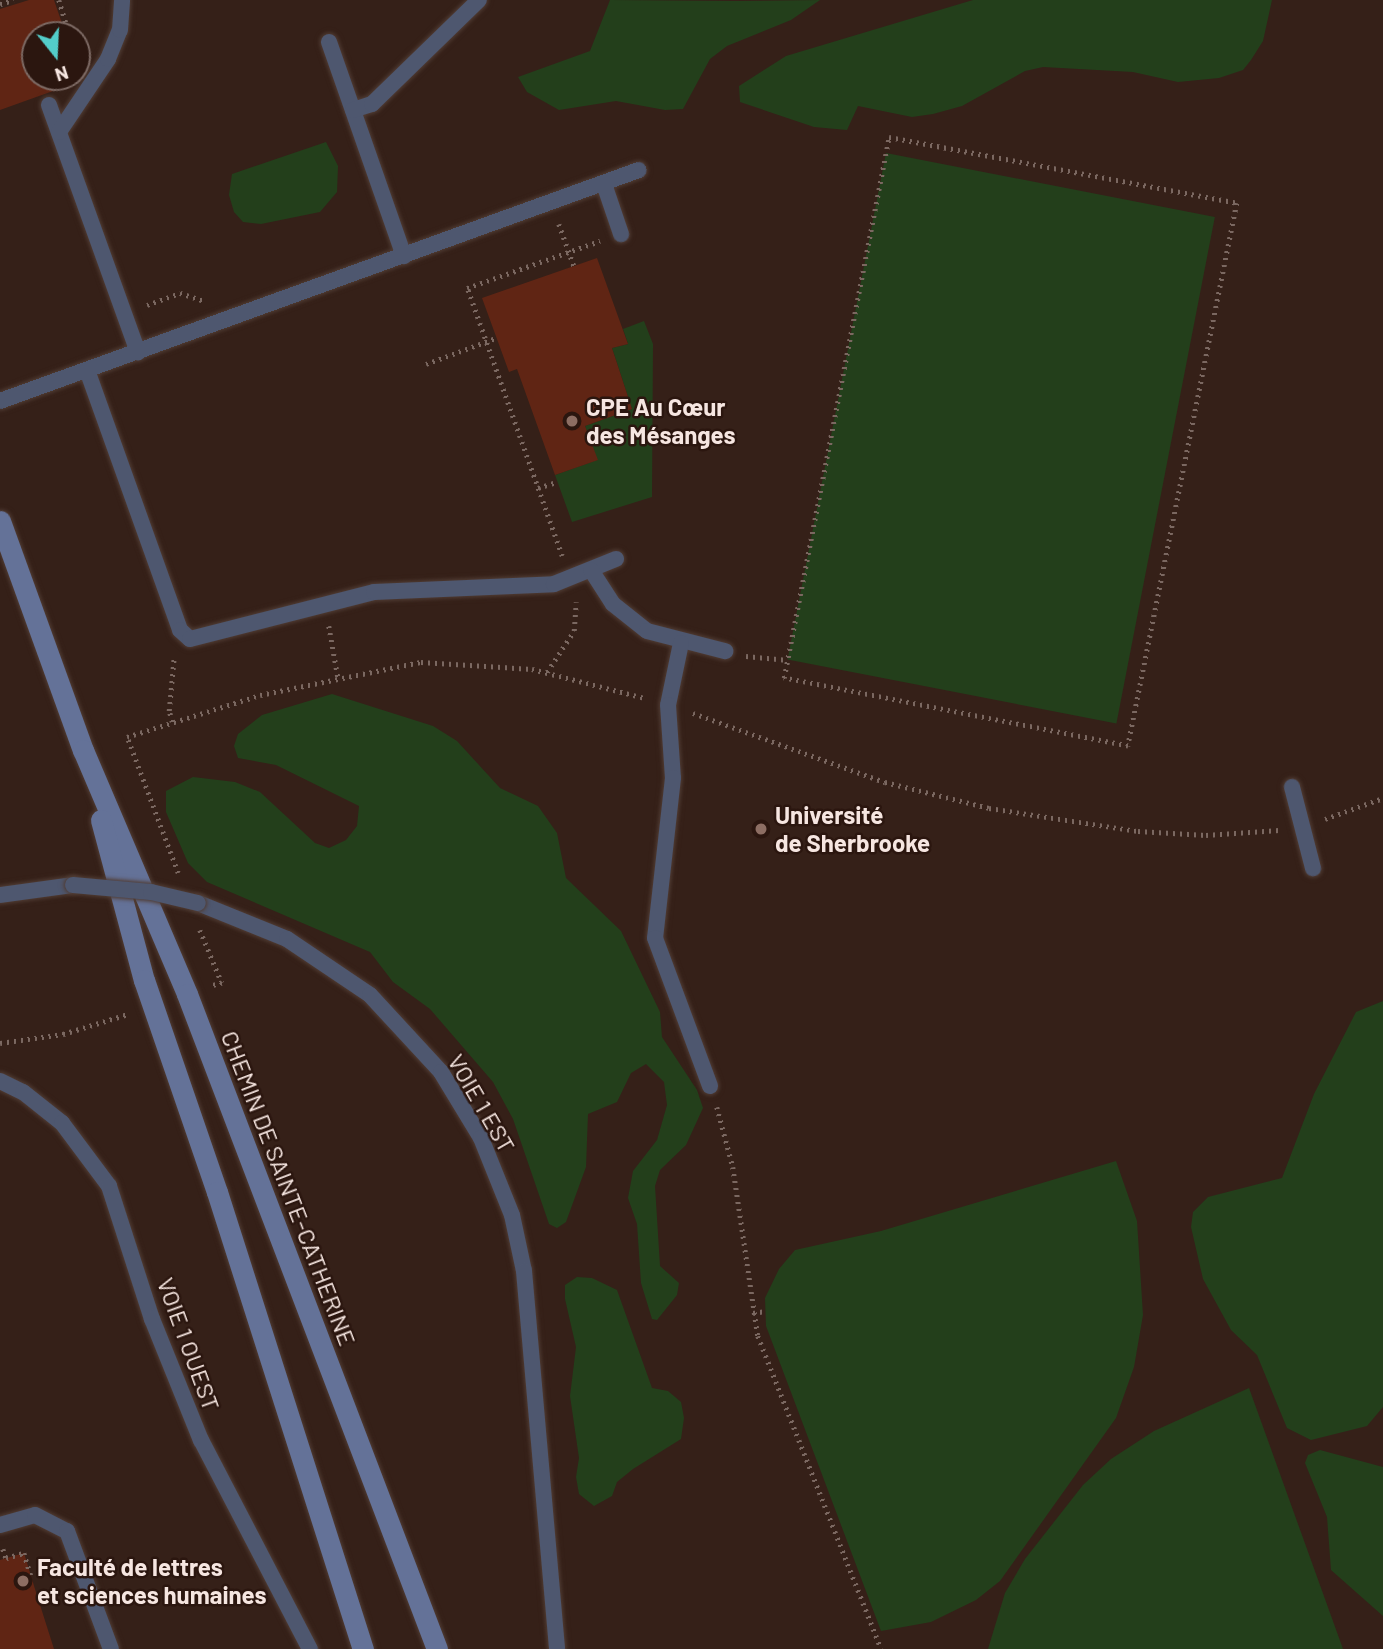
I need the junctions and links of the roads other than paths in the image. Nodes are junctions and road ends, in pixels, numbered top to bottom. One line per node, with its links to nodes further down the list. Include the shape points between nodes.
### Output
1 (122, 0): 6 (lane, via 120,30 104,66)
2 (478, 0): 5 (lane, via 372,104)
3 (329, 42): 5 (lane)
4 (49, 105): 6 (lane)
5 (353, 110): 10 (lane)
6 (59, 132): 11 (lane)
7 (639, 170): 8 (lane)
8 (604, 184): 9 (lane); 10 (lane)
9 (621, 234)
10 (404, 256): 11 (lane)
11 (138, 352): 12 (lane)
12 (87, 370): 13 (lane); 16 (lane, via 180,630 190,639 374,592 546,585)
13 (0, 401)
14 (0, 521): 19 (main road, CHEMIN DE SAINTE-CATHERINE)
15 (616, 559): 16 (lane)
16 (591, 570): 17 (lane, via 601,591 635,623)
17 (681, 643): 18 (lane); 24 (lane, via 668,705 673,778 655,938)
18 (725, 651)
19 (83, 750): 28 (main road, CHEMIN DE SAINTE-CATHERINE, via 144,980 213,1179); 29 (main road, CHEMIN DE SAINTE-CATHERINE, via 187,994)
20 (1292, 787): 21 (lane)
21 (1313, 868)
22 (0, 895): 30 (lane, VOIE 1 EST, bridge, via 74,885 198,903 308,950 370,995 441,1072 481,1138 512,1215 524,1271)
23 (0, 1081): 27 (lane, VOIE 1 OUEST, via 33,1099 69,1130 109,1186 152,1319 196,1429)
24 (710, 1086)
25 (0, 1525): 26 (lane, via 35,1515 67,1531)
26 (111, 1649)
27 (310, 1649)
28 (363, 1649)
29 (437, 1649)
30 (557, 1649)

